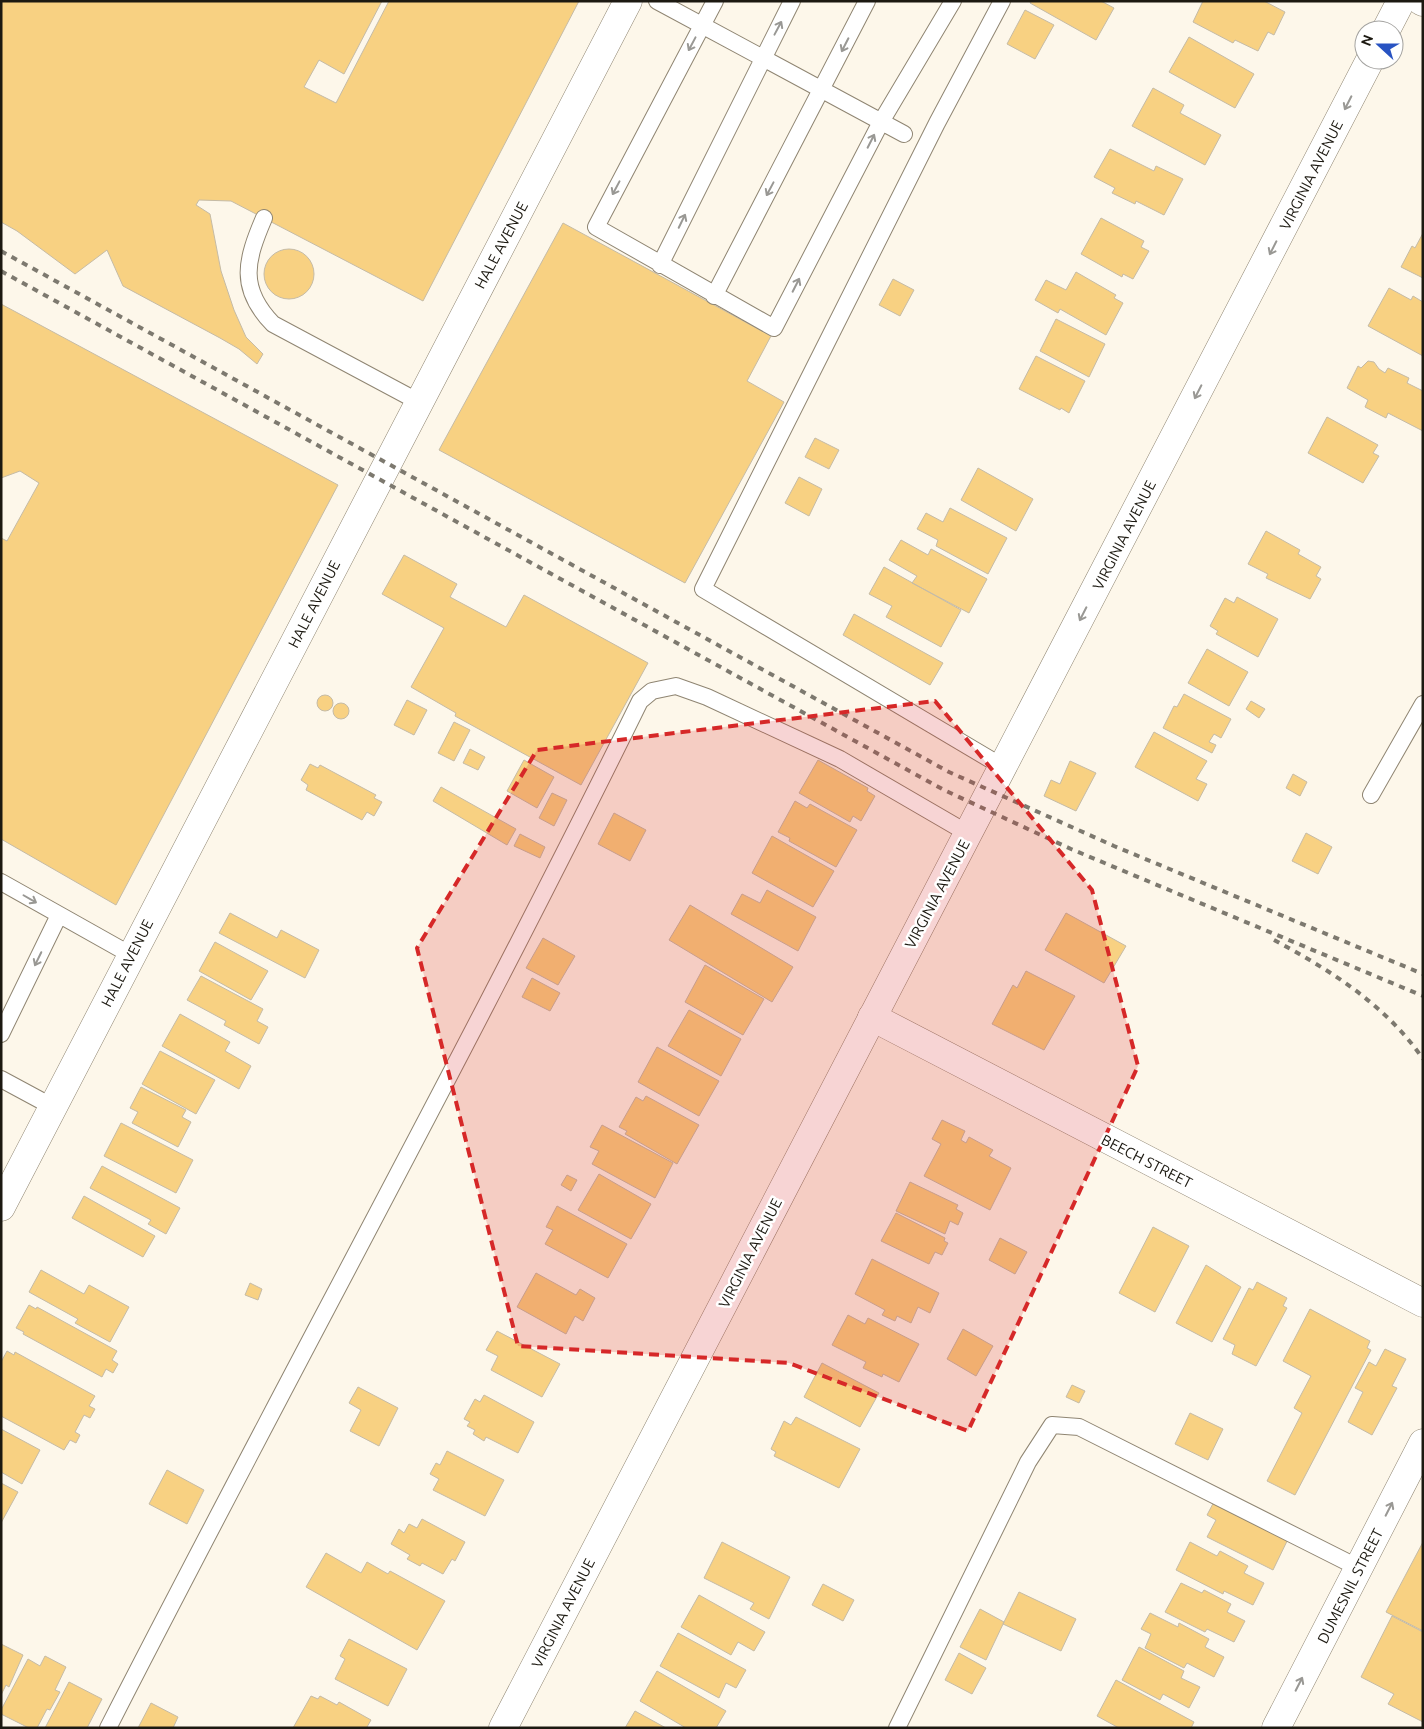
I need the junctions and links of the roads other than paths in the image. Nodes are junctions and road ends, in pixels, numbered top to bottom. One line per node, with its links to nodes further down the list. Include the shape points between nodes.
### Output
1 (628, 1): 19 (main road, HALE AVENUE)
2 (657, 1): 10 (lane)
3 (715, 1): 10 (lane)
4 (792, 1): 11 (lane, one-way to 4)
5 (867, 1): 13 (lane, one-way to 13)
6 (953, 1): 14 (lane)
7 (1002, 1): 21 (lane, via 703,589)
8 (1401, 1): 9 (main road)
9 (1391, 20)
10 (702, 25): 11 (lane); 17 (lane, one-way to 17, via 596,227)
11 (762, 58): 13 (lane); 17 (lane, one-way to 11)
12 (1365, 70): 21 (main road, VIRGINIA AVENUE, one-way to 21)
13 (822, 90): 14 (lane); 18 (lane, one-way to 18)
14 (881, 122): 15 (lane); 18 (lane, one-way to 14, via 774,328)
15 (904, 134)
16 (264, 218): 19 (lane, via 250,250 249,267 250,290 259,309 273,324)
17 (660, 264): 18 (lane)
18 (714, 296)
19 (419, 402): 26 (main road, HALE AVENUE)
20 (1423, 704): 22 (lane)
21 (1003, 767): 23 (main road, VIRGINIA AVENUE)
22 (1371, 795)
23 (969, 834): 27 (main road, VIRGINIA AVENUE); 35 (lane, via 840,760 707,697 676,686 652,691 640,701)
24 (1, 882): 25 (lane, one-way to 25)
25 (59, 915): 26 (lane); 28 (lane, one-way to 28)
26 (131, 955): 30 (main road, HALE AVENUE)
27 (872, 1017): 32 (main road, BEECH STREET); 36 (main road, VIRGINIA AVENUE)
28 (1, 1034)
29 (1, 1079): 30 (lane)
30 (53, 1107): 31 (main road, HALE AVENUE)
31 (1, 1207)
32 (1423, 1303)
33 (1423, 1443): 34 (main road, DUMESNIL STREET, one-way to 33)
34 (1359, 1568): 37 (lane, via 1079,1426 1052,1425 1028,1462); 38 (main road, DUMESNIL STREET, one-way to 34)
35 (108, 1728)
36 (504, 1728)
37 (897, 1728)
38 (1276, 1728)

